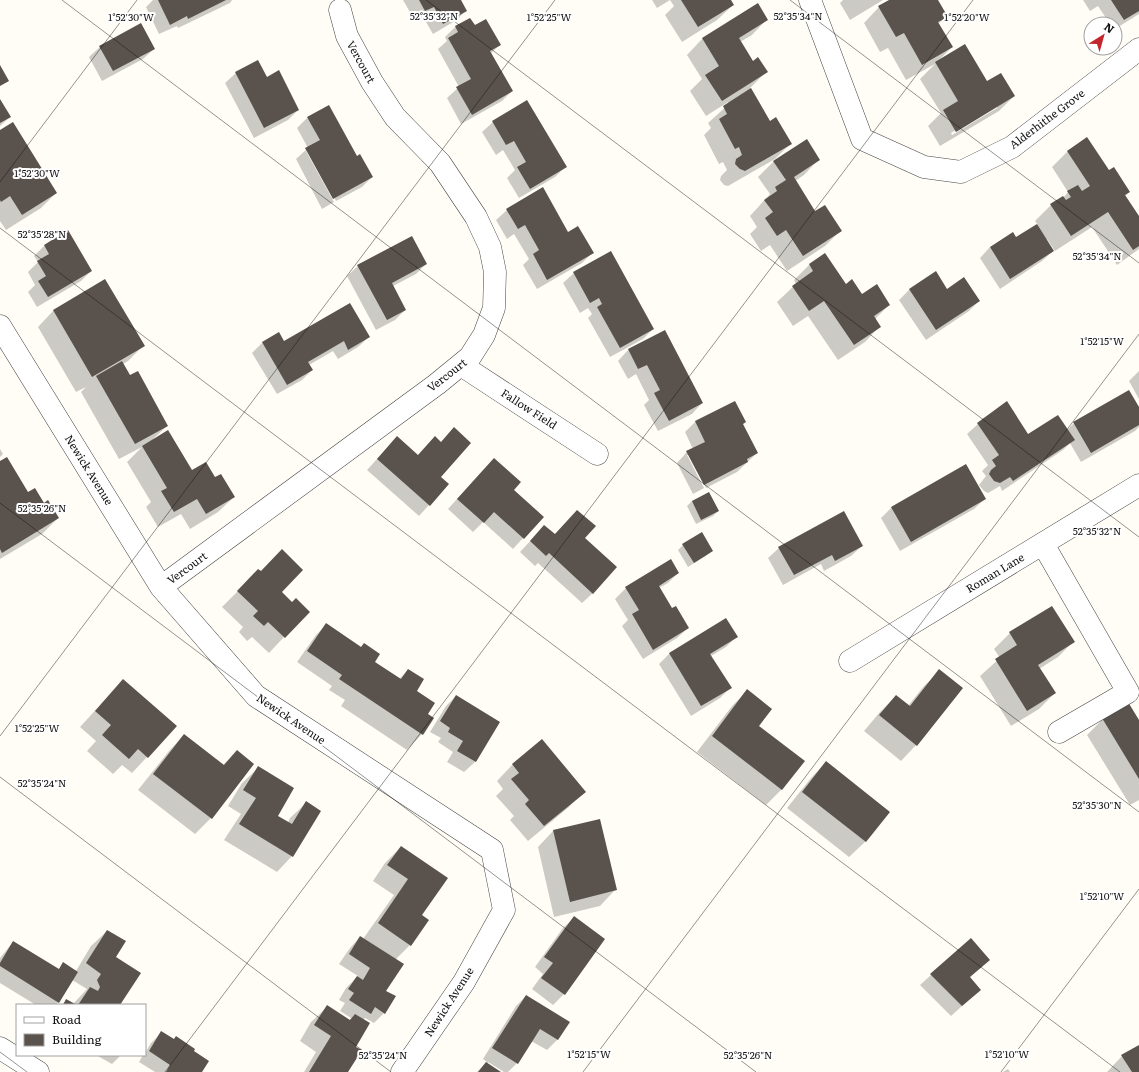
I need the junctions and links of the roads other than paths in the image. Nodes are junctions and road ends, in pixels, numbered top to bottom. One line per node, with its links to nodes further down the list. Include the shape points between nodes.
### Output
1 (810, 0): 3 (street, Alderhithe Grove, via 862,140 924,167 961,172 1012,147)
2 (340, 10): 5 (street, Vercourt, via 347,36 372,82 395,117 440,163 476,217 490,248 495,272 494,308 484,334 470,357)
3 (1139, 49)
4 (0, 326): 9 (street, Newick Avenue)
5 (461, 365): 6 (street, Fallow Field); 9 (street, Vercourt)
6 (597, 454)
7 (1139, 485): 8 (street, Roman Lane)
8 (1043, 544): 10 (street, Roman Lane); 11 (street, via 1128,692)
9 (161, 587): 14 (street, Newick Avenue, via 256,696 492,850 504,910 464,982)
10 (850, 661)
11 (1059, 732)
12 (0, 1048): 13 (street)
13 (38, 1072)
14 (402, 1072)

